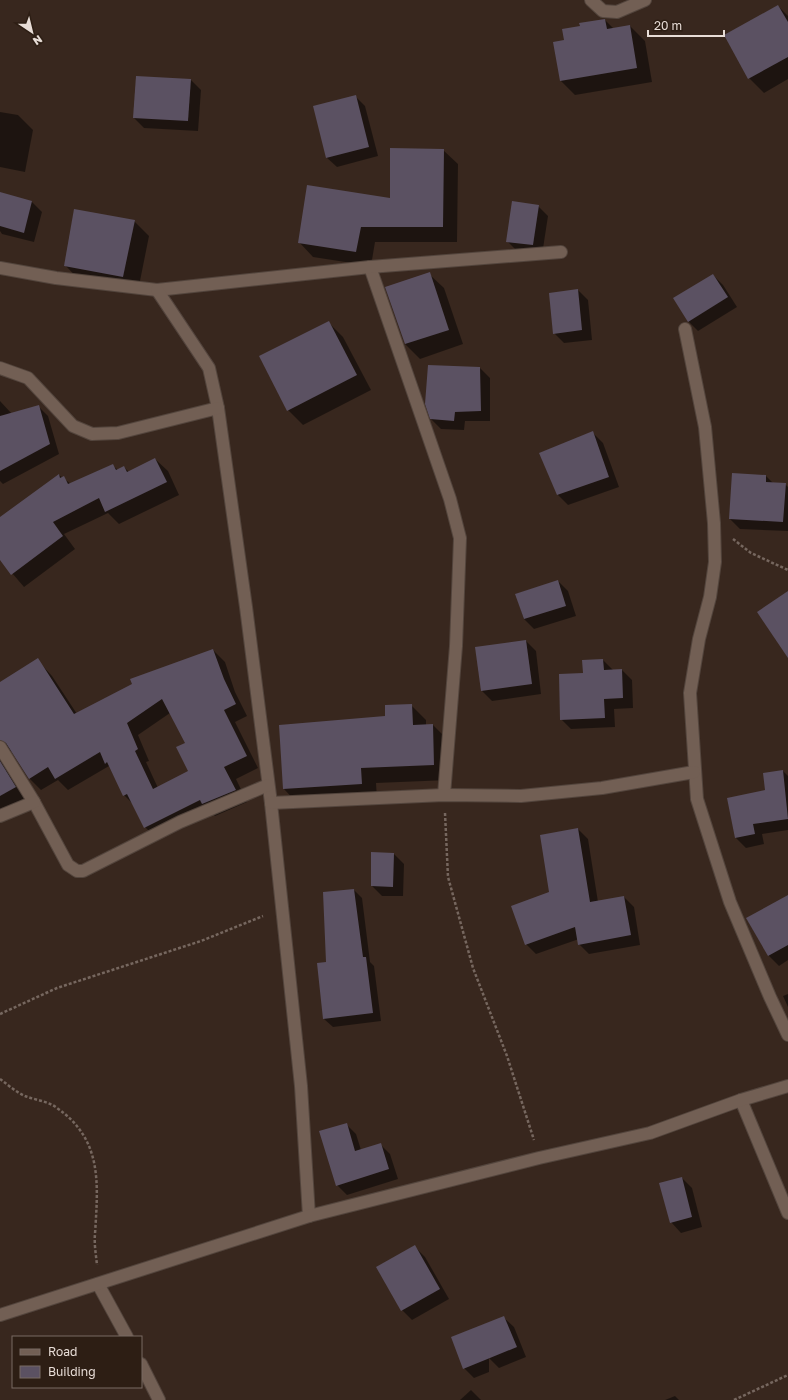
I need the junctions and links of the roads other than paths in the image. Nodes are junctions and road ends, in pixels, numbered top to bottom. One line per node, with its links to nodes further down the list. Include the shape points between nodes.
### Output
1 (591, 0): 2 (street, via 603,11 617,12)
2 (645, 0)
3 (562, 252): 4 (street)
4 (370, 267): 6 (street); 13 (street, via 450,498 460,538 456,646)
5 (0, 268): 6 (street, via 56,278)
6 (157, 290): 9 (street, via 209,368)
7 (685, 329): 11 (street, via 705,427 715,562 710,597 698,639 690,693)
8 (0, 368): 9 (street, via 28,378 73,426 92,434 118,433)
9 (218, 408): 12 (street)
10 (0, 747): 14 (street)
11 (694, 772): 13 (street, via 602,788 521,796); 17 (street, via 697,799 730,902)
12 (268, 785): 14 (street, via 180,822 83,871 77,871 68,865); 15 (street)
13 (444, 795): 15 (street)
14 (34, 802): 16 (street)
15 (271, 803): 21 (street, via 301,1086)
16 (0, 816)
17 (788, 1036)
18 (788, 1086): 19 (street)
19 (741, 1100): 20 (street); 21 (street, via 650,1133)
20 (788, 1213)
21 (309, 1216): 22 (street)
22 (98, 1284): 23 (street); 24 (street)
23 (0, 1314)
24 (126, 1336)
25 (142, 1366): 26 (street)
26 (160, 1400)

